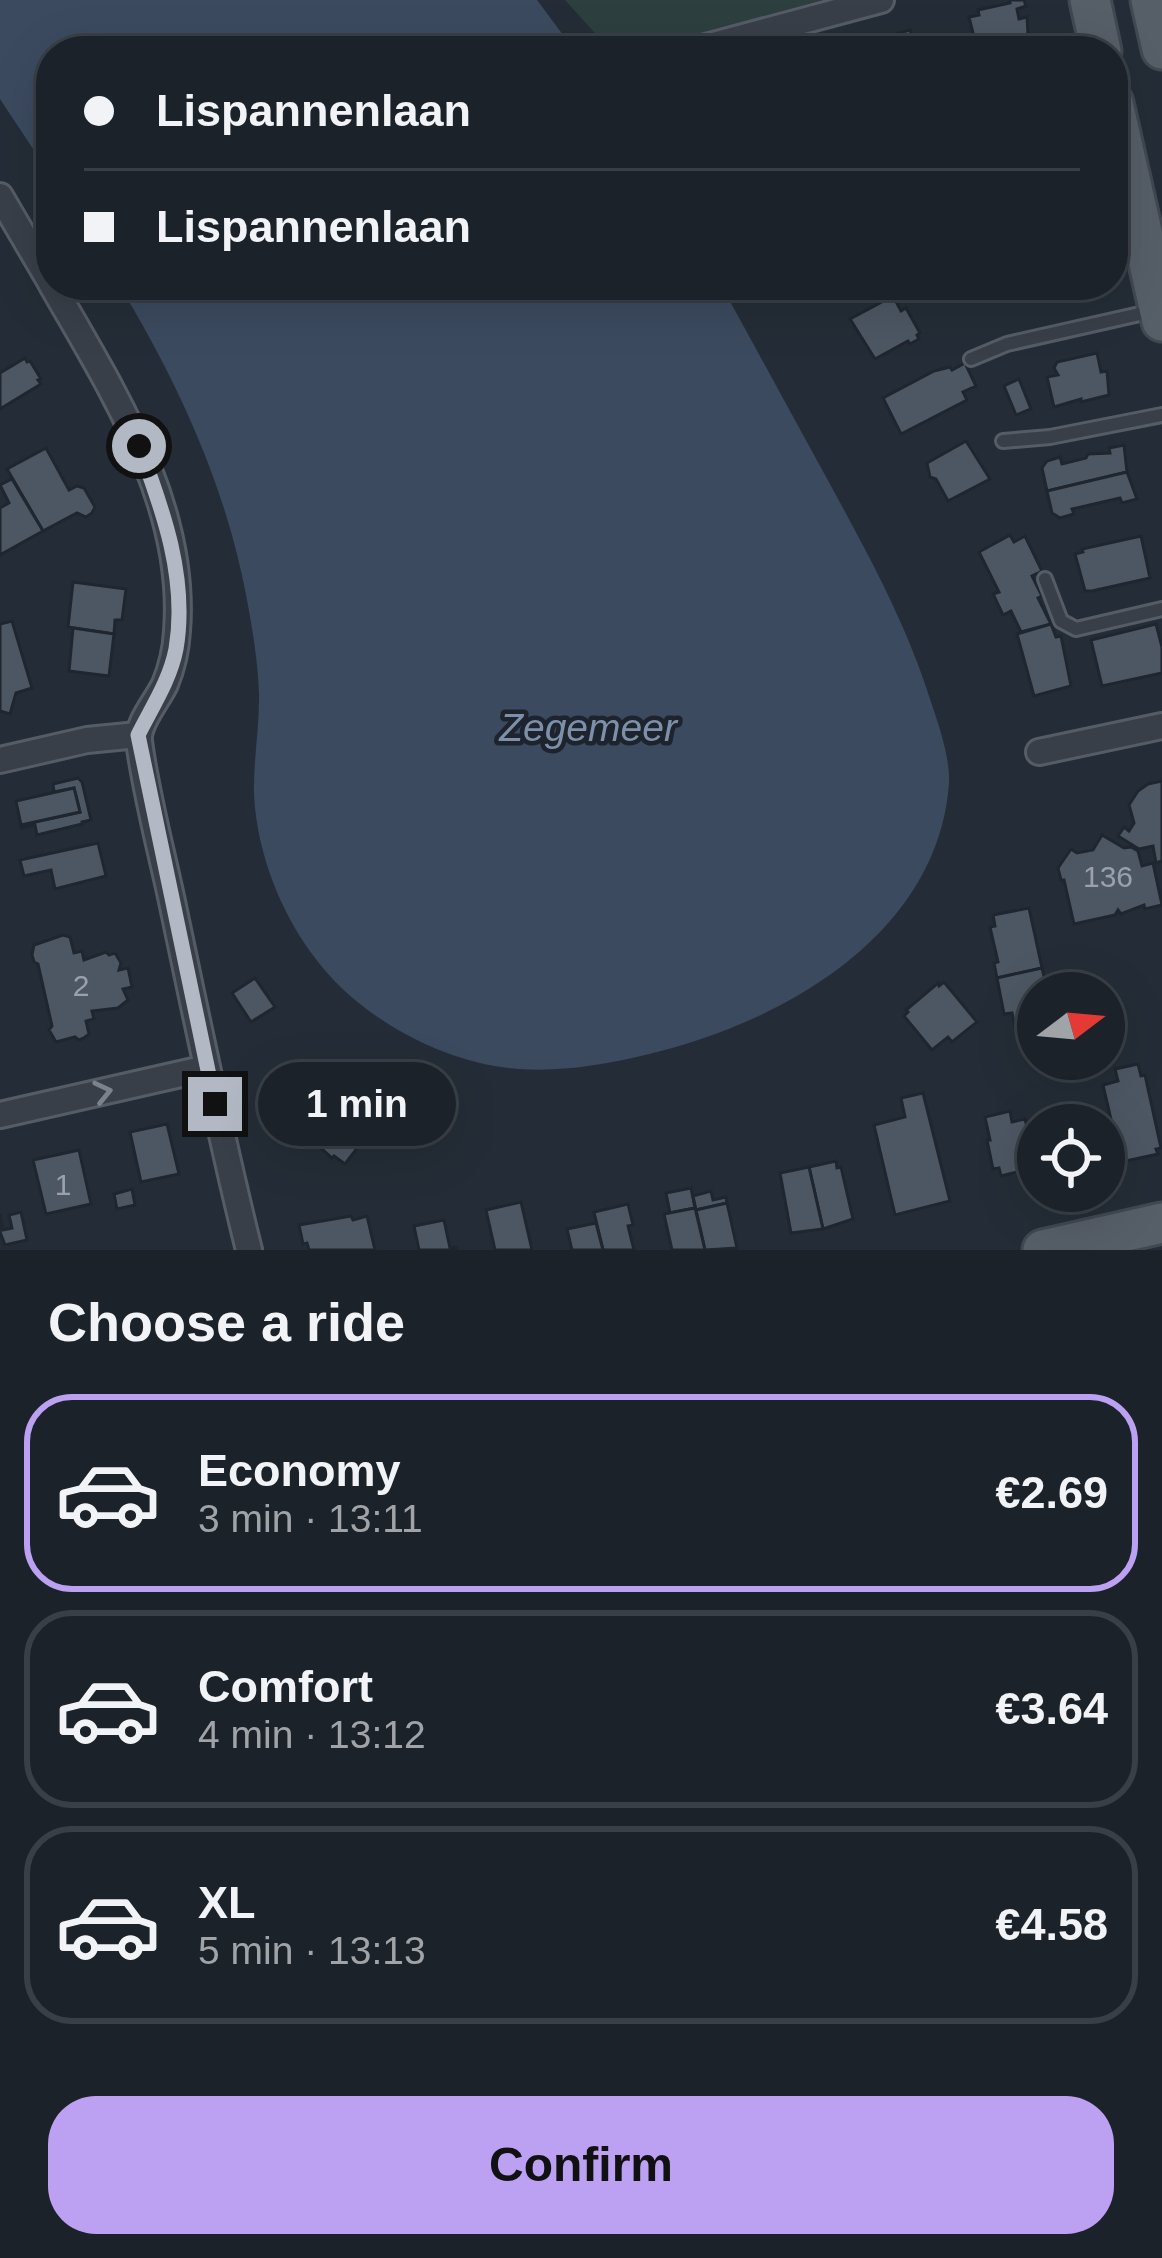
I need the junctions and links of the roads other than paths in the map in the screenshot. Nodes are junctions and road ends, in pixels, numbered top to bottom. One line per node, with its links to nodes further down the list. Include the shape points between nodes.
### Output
1 (880, 0): 4 (street)
2 (1090, 0): 5 (main road)
3 (1151, 0): 6 (main road)
4 (747, 36)
5 (1098, 36)
6 (1162, 49)
7 (1128, 169): 11 (main road)
8 (0, 196): 9 (street)
9 (36, 257)
10 (61, 300): 18 (street, via 139,446 176,570 176,650)
11 (1161, 315): 12 (lane, via 1007,344)
12 (971, 359)
13 (1162, 415): 14 (lane)
14 (1003, 441)
15 (1046, 579): 16 (lane, via 1061,621 1076,628)
16 (1162, 609)
17 (1162, 726): 19 (street)
18 (138, 735): 20 (street); 21 (street)
19 (1040, 752)
20 (0, 760)
21 (207, 1068): 22 (street, one-way to 21); 24 (street)
22 (0, 1114)
23 (1162, 1223): 25 (main road)
24 (249, 1250)
25 (1043, 1250)

